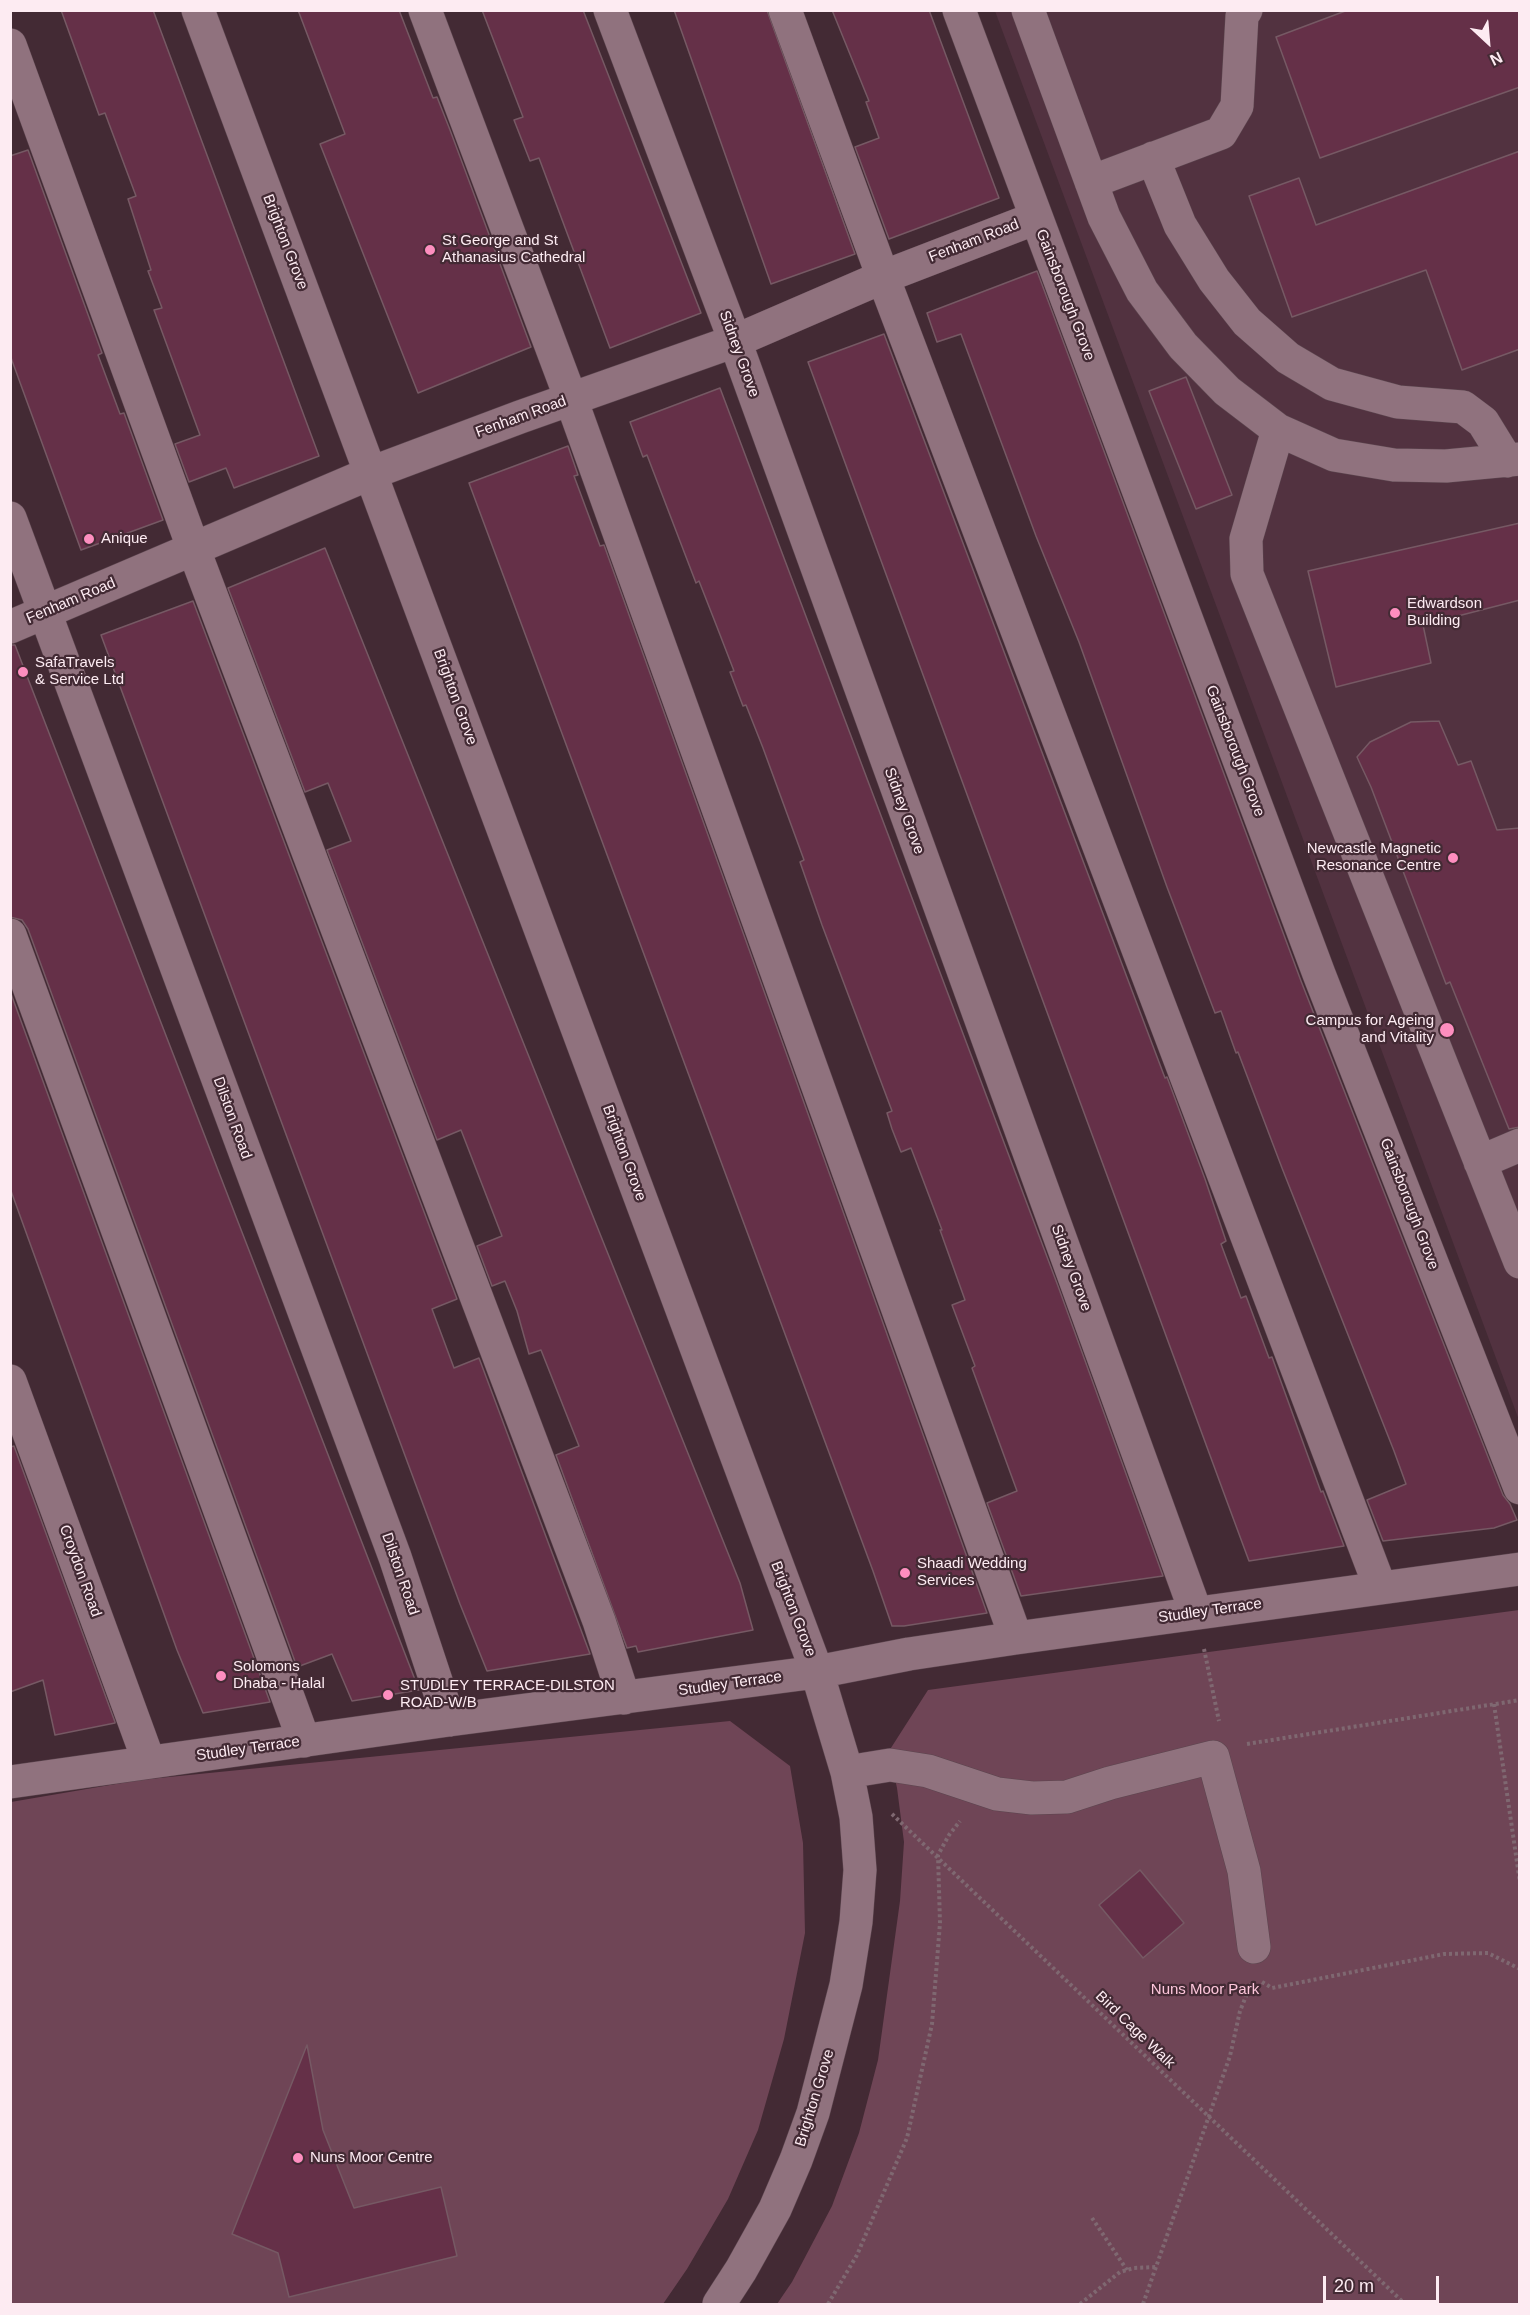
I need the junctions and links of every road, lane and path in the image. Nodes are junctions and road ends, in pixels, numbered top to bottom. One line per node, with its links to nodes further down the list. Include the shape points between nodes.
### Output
1 (198, 10): 17 (street, Brighton Grove)
2 (425, 10): 14 (street)
3 (610, 10): 13 (street, Sidney Grove)
4 (785, 10): 12 (street)
5 (959, 10): 11 (street, Gainsborough Grove)
6 (1028, 10): 10 (street)
7 (1246, 10): 9 (street, via 1242,16 1237,106 1221,133)
8 (10, 45): 19 (street)
9 (1153, 158): 10 (street); 16 (street, via 1180,225 1214,280 1247,322 1288,358 1332,384 1398,402 1463,407 1483,422)
10 (1091, 182): 15 (street, via 1104,217 1142,291 1183,346 1227,391)
11 (1036, 218): 12 (street, Fenham Road); 27 (street, Gainsborough Grove, via 1319,974)
12 (883, 277): 13 (street, Fenham Road); 29 (street)
13 (735, 341): 14 (street, Fenham Road); 30 (street, Sidney Grove)
14 (571, 399): 17 (street, Fenham Road); 31 (street)
15 (1278, 430): 16 (street, via 1334,455 1394,465 1446,466); 24 (street, via 1246,539 1247,574)
16 (1513, 460)
17 (371, 473): 19 (street, Fenham Road); 32 (street, Brighton Grove)
18 (10, 518): 20 (street, Dilston Road)
19 (194, 550): 20 (street, Fenham Road); 33 (street, via 599,1621)
20 (45, 612): 21 (street, Fenham Road); 36 (street, Dilston Road, via 395,1557)
21 (10, 627)
22 (10, 935): 37 (street)
23 (1520, 1144): 24 (street)
24 (1480, 1162): 25 (street)
25 (1520, 1262)
26 (10, 1381): 39 (street, Croydon Road)
27 (1520, 1488)
28 (1520, 1569): 29 (street, Studley Terrace)
29 (1380, 1587): 30 (street, Studley Terrace)
30 (1196, 1613): 31 (street, Studley Terrace); 38 (path)
31 (1016, 1638): 32 (street, Studley Terrace)
32 (817, 1672): 33 (street, Studley Terrace); 40 (street, Brighton Grove)
33 (624, 1698): 36 (street, Studley Terrace)
34 (1520, 1700): 35 (path)
35 (1494, 1704): 38 (path, via 1253,1742); 45 (path)
36 (449, 1720): 37 (street, Studley Terrace)
37 (304, 1741): 39 (street, Studley Terrace)
38 (1219, 1755): 42 (street, via 1067,1797 1032,1798); 46 (street, via 1244,1871)
39 (149, 1762): 41 (street, Studley Terrace)
40 (847, 1773): 42 (street, via 890,1765 928,1771); 52 (street, Brighton Grove, via 856,1817 860,1870 846,1985 813,2113 796,2160 775,2209)
41 (10, 1782)
42 (985, 1790): 44 (path, via 949,1835)
43 (888, 1810): 44 (path, Bird Cage Walk)
44 (938, 1856): 48 (path, Bird Cage Walk); 53 (path, via 940,1923 932,2024 907,2138 857,2255)
45 (1520, 1882)
46 (1254, 1947)
47 (1520, 1969): 48 (path, via 1488,1953 1444,1954 1272,1988 1254,1977)
48 (1209, 2118): 50 (path); 56 (path, Bird Cage Walk)
49 (1092, 2218): 51 (path)
50 (1158, 2267): 51 (path); 55 (path)
51 (1127, 2270): 54 (path)
52 (719, 2304)
53 (828, 2304)
54 (1080, 2304)
55 (1143, 2304)
56 (1405, 2304)

